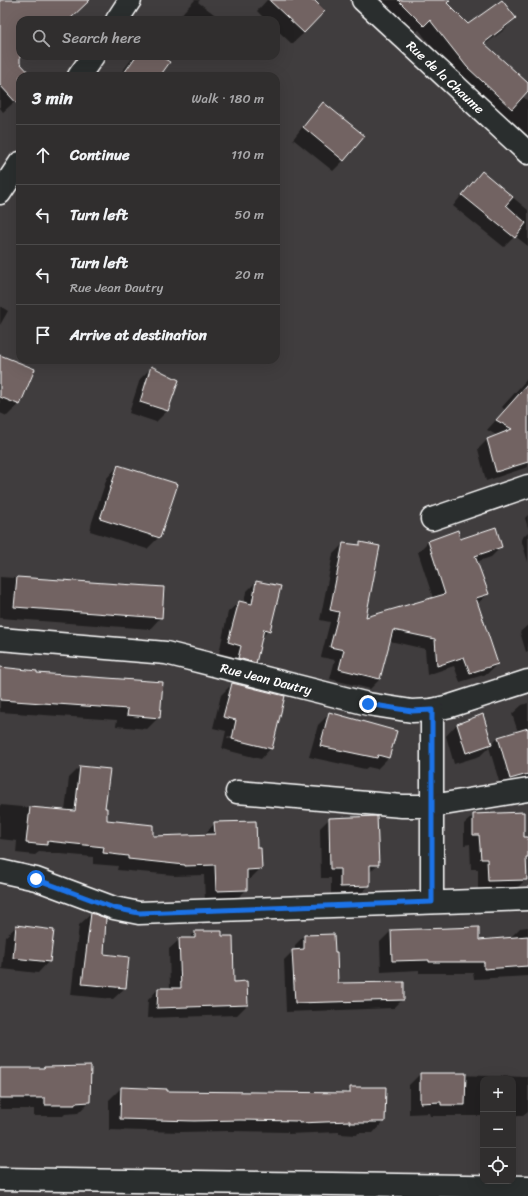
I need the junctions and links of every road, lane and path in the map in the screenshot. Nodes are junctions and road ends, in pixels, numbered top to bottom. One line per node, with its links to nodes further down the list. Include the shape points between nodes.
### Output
1 (130, 0): 3 (street)
2 (363, 0): 6 (street, Rue de la Chaume)
3 (120, 16)
4 (90, 60): 5 (street)
5 (82, 72)
6 (528, 153)
7 (16, 169): 8 (street)
8 (0, 193)
9 (528, 486): 10 (street)
10 (432, 519)
11 (0, 639): 13 (street, Rue Jean Dautry, via 166,653 368,704 412,711)
12 (528, 681): 13 (street, Rue Jean Dautry)
13 (432, 710): 16 (street)
14 (528, 790): 16 (street)
15 (237, 792): 16 (street, via 402,806)
16 (432, 806): 19 (street)
17 (0, 871): 19 (street, via 36,879 114,908 139,913)
18 (528, 899): 19 (street)
19 (432, 902)
20 (0, 1179): 22 (street)
21 (528, 1186): 22 (street)
22 (153, 1189)

